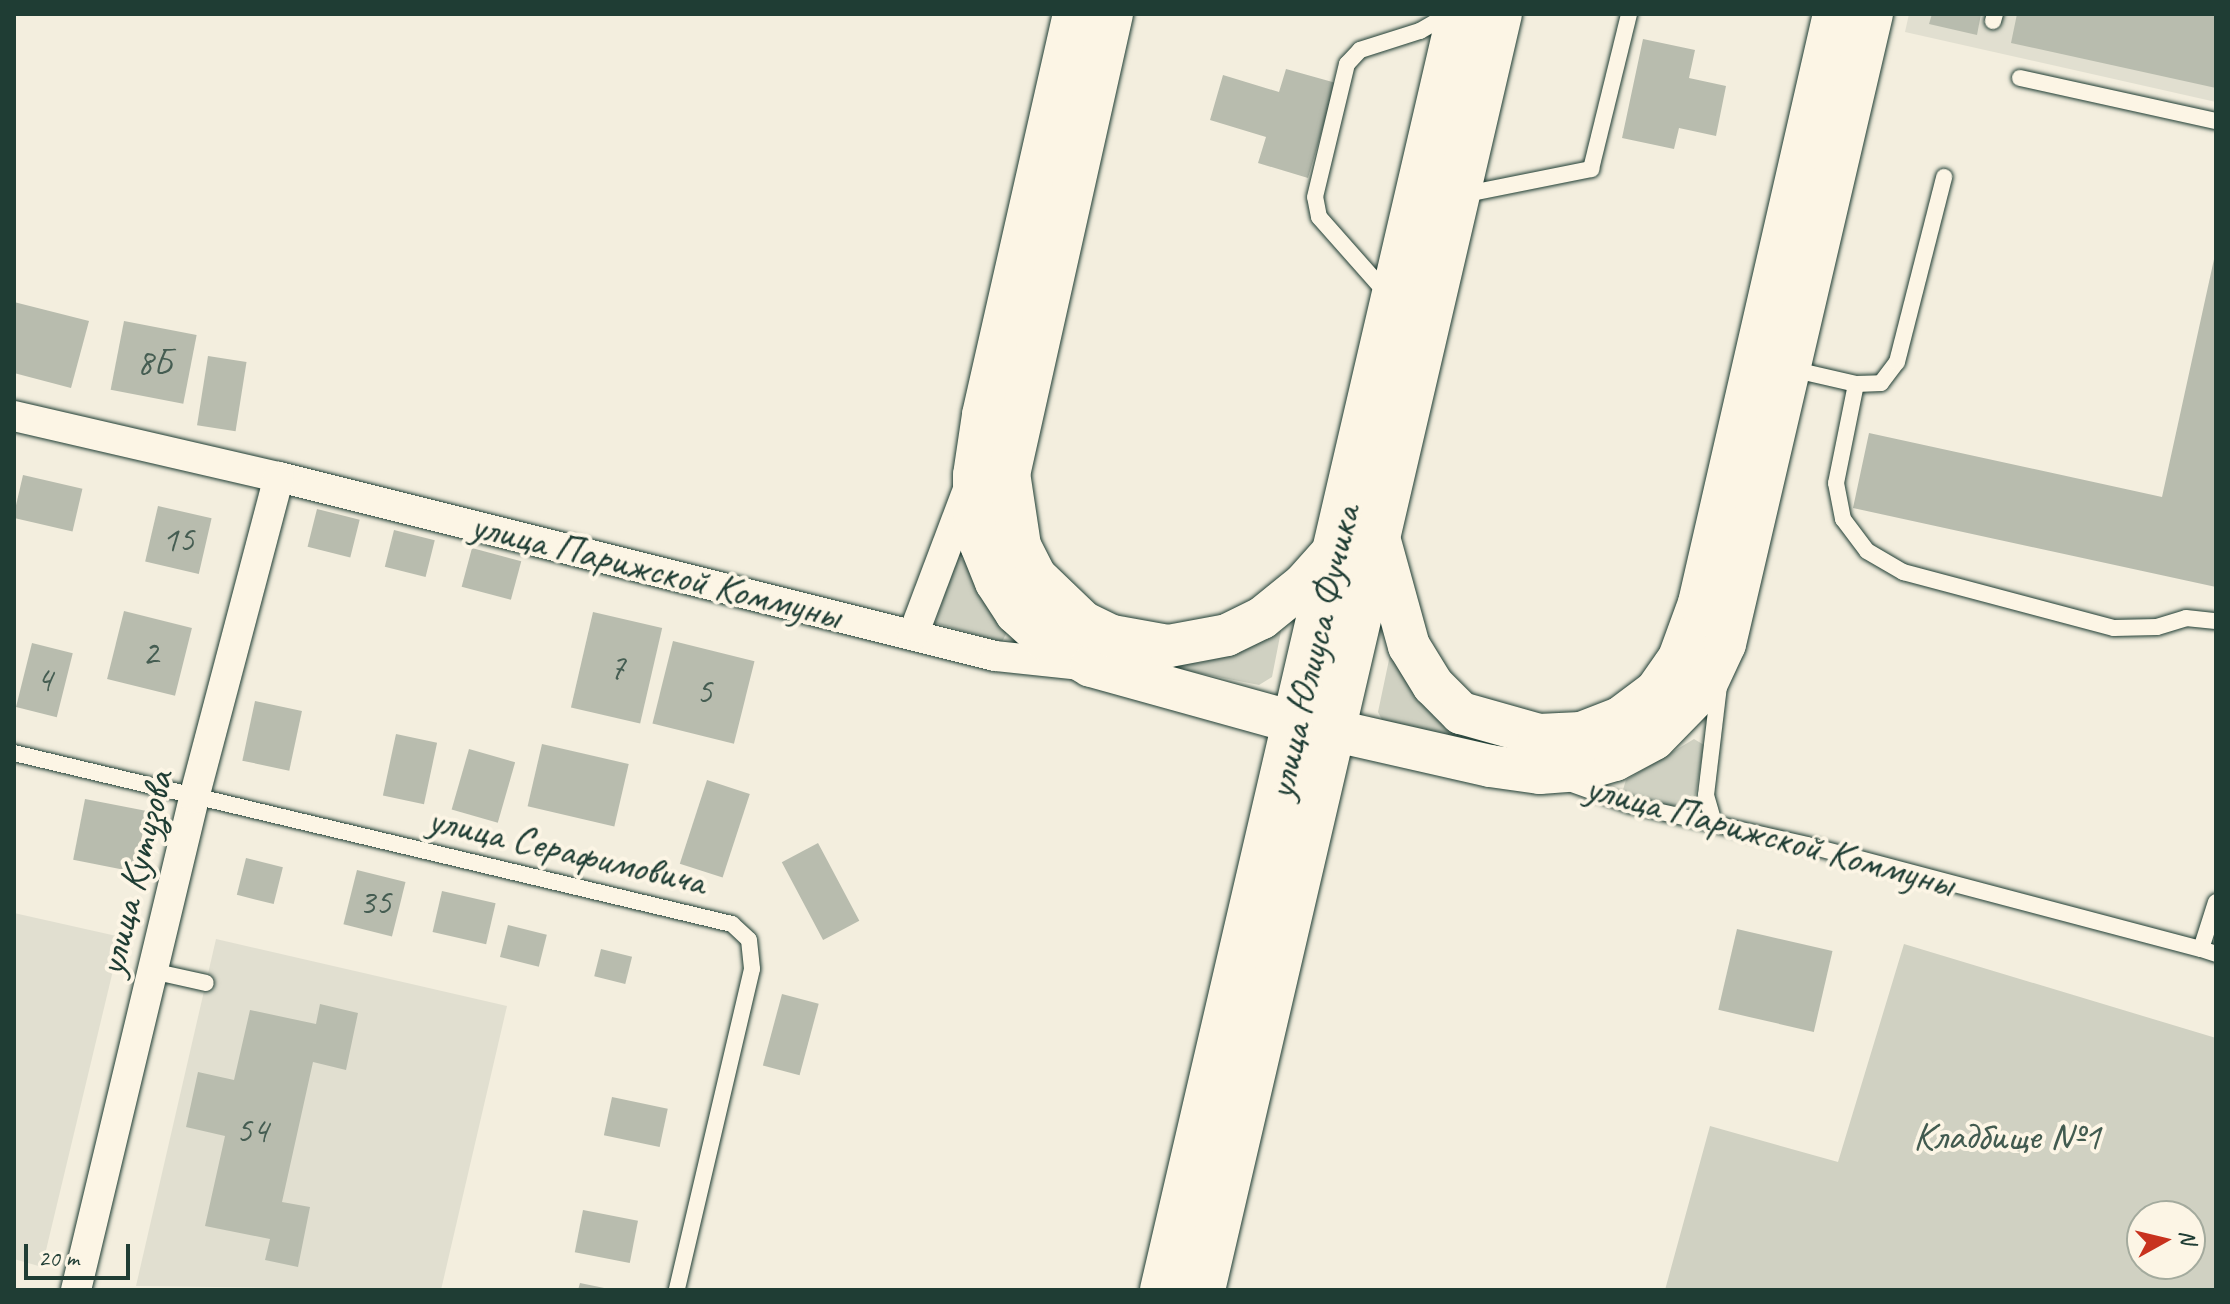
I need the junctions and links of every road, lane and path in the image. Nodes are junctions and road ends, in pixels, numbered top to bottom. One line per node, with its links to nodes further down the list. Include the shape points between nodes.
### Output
1 (1074, 14): 17 (main road)
2 (1112, 14): 20 (main road, via 1015,434 1009,473 1020,546 1043,586 1083,622 1112,636 1169,646 1227,635 1262,618)
3 (1450, 14): 13 (lane, via 1420,31 1360,50 1347,64 1315,197 1319,217)
4 (1459, 14): 13 (main road, улица Юлиуса Фучика)
5 (1500, 14): 12 (main road, улица Юлиуса Фучика)
6 (1629, 14): 12 (lane, via 1591,169)
7 (1834, 14): 14 (main road)
8 (1872, 14): 14 (main road)
9 (2020, 78): 10 (lane)
10 (2216, 121)
11 (1944, 177): 15 (lane, via 1897,362 1881,383)
12 (1459, 196): 19 (main road, улица Юлиуса Фучика)
13 (1392, 301): 20 (main road, улица Юлиуса Фучика)
14 (1772, 365): 15 (lane); 19 (main road, via 1679,658 1656,691 1620,718 1581,733 1539,735 1461,713 1433,685 1409,646); 23 (main road)
15 (1856, 384): 21 (lane, via 1836,483 1843,519 1867,551 1903,572 2114,628 2157,627 2186,618)
16 (14, 416): 18 (street, улица Парижской Коммуны)
17 (974, 475): 22 (street); 24 (main road, via 974,514 996,582 1016,613 1045,639)
18 (279, 477): 22 (street, улица Парижской Коммуны); 28 (street, улица Кутузова)
19 (1380, 541): 25 (main road, улица Юлиуса Фучика)
20 (1337, 547): 25 (main road, улица Юлиуса Фучика)
21 (2216, 621)
22 (913, 635): 24 (street, улица Парижской Коммуны, via 995,656)
23 (1725, 644): 27 (main road, via 1705,687 1654,739 1615,760); 29 (lane, via 1706,795)
24 (1091, 666): 25 (main road, улица Парижской Коммуны)
25 (1317, 727): 27 (main road, улица Парижской Коммуны); 36 (main road, улица Юлиуса Фучика); 37 (main road, улица Юлиуса Фучика)
26 (14, 753): 28 (lane, улица Серафимовича)
27 (1540, 773): 29 (lane, улица Парижской Коммуны, via 1630,805)
28 (194, 798): 32 (street, улица Кутузова); 35 (lane, улица Серафимовича, via 732,924 749,940 752,969)
29 (1714, 823): 31 (lane, улица Парижской Коммуны)
30 (2216, 902): 31 (lane)
31 (2208, 951)
32 (152, 971): 33 (lane); 34 (street, улица Кутузова)
33 (206, 983)
34 (76, 1290)
35 (677, 1290)
36 (1162, 1290)
37 (1203, 1290)

